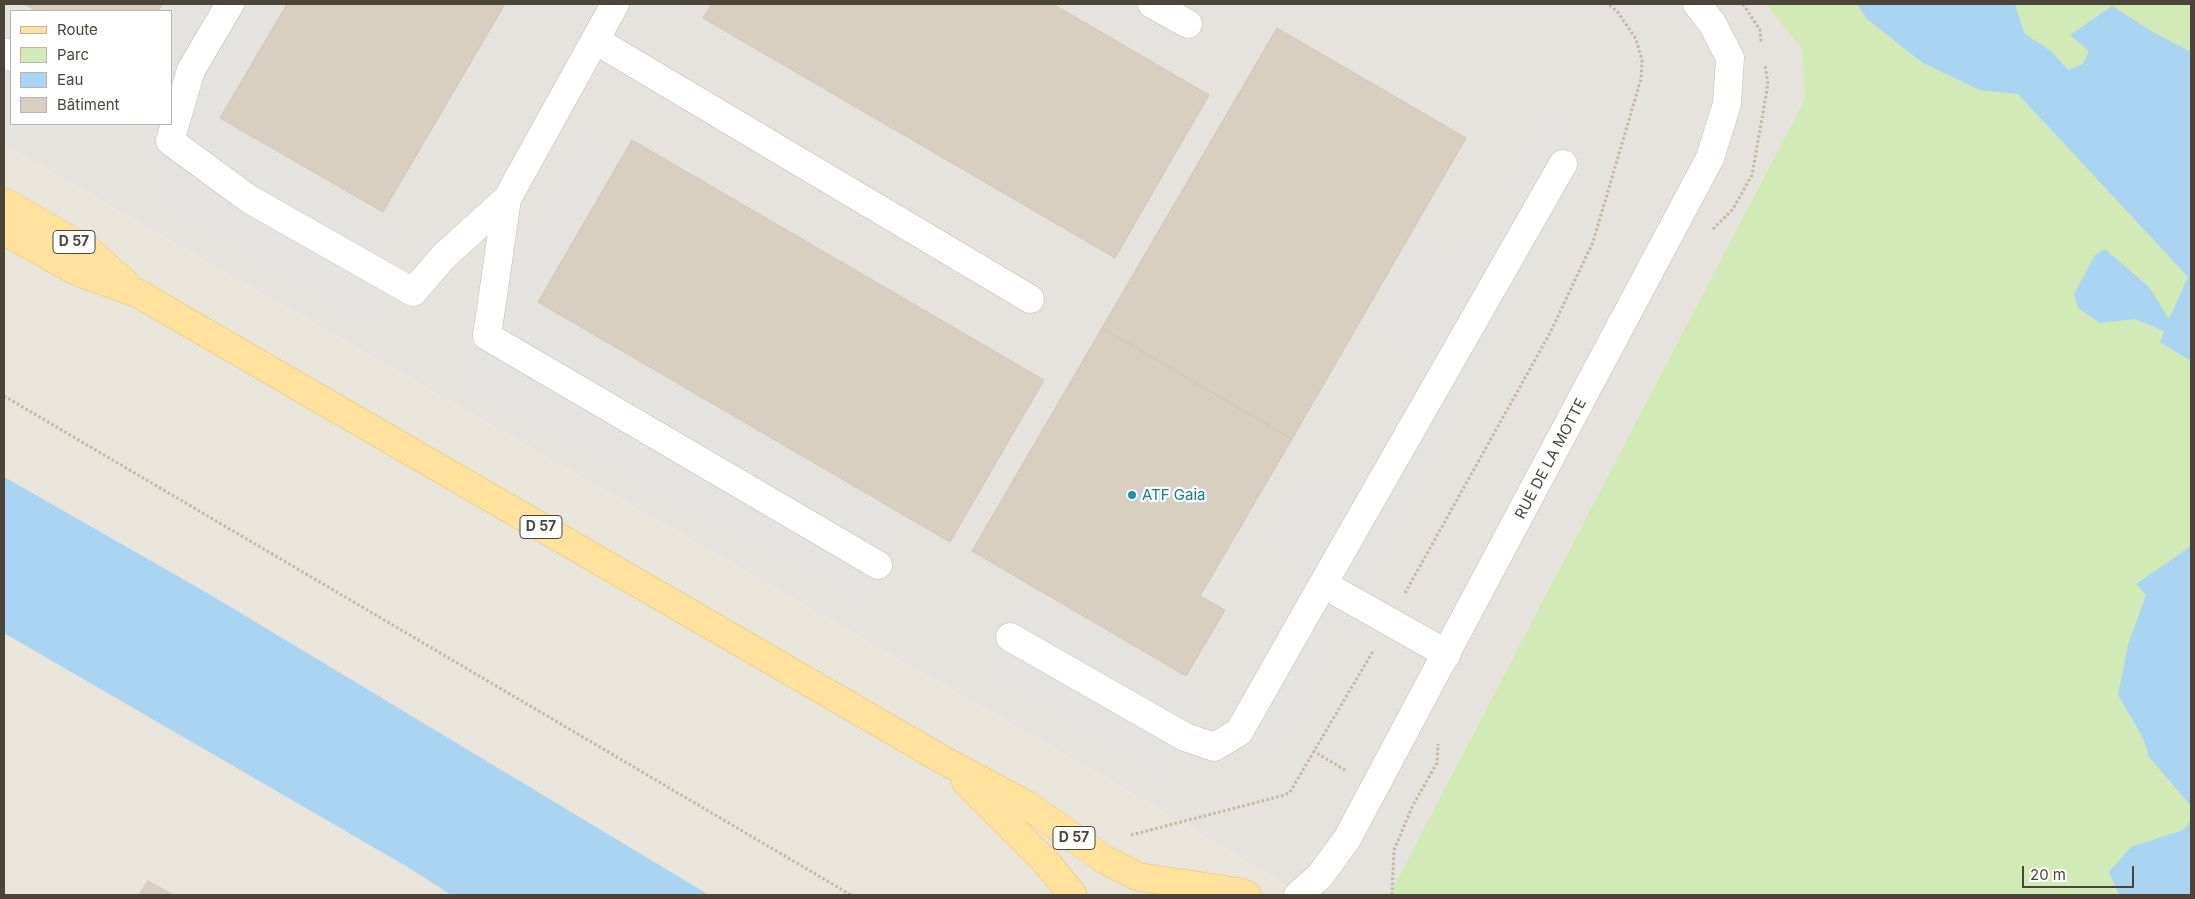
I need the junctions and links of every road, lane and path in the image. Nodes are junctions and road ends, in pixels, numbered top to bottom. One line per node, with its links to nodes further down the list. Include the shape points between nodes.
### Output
1 (230, 4): 9 (street, via 191,70 170,140 249,200 413,292 444,256)
2 (615, 4): 7 (street)
3 (1152, 4): 6 (street)
4 (1608, 4): 17 (path, via 1617,11 1636,40 1642,60 1641,79 1593,242 1550,333)
5 (1697, 4): 19 (street, RUE DE LA MOTTE, via 1712,23 1730,58 1727,104 1710,158)
6 (1188, 24)
7 (595, 40): 9 (street); 13 (street)
8 (1563, 164): 16 (street)
9 (507, 199): 15 (street, via 488,336)
10 (4, 202): 12 (main road, D 57, via 89,251)
11 (4, 231): 12 (main road, D 57, via 76,271)
12 (137, 293): 20 (main road, D 57)
13 (1030, 299)
14 (4, 396): 23 (path)
15 (878, 565)
16 (1323, 584): 17 (street); 18 (street, via 1238,732 1214,747 1185,737)
17 (1389, 622): 19 (street); 21 (path, via 1290,792 1119,838)
18 (1010, 636)
19 (1447, 654): 27 (street, RUE DE LA MOTTE, via 1347,839 1320,876)
20 (945, 761): 21 (main road, D 57, via 1027,805); 24 (main road, D 57, via 1046,862)
21 (1105, 860): 22 (main road, D 57, via 1139,877)
22 (1213, 888): 25 (main road); 26 (main road)
23 (851, 895)
24 (1073, 895)
25 (1177, 895)
26 (1247, 895)
27 (1298, 895)

